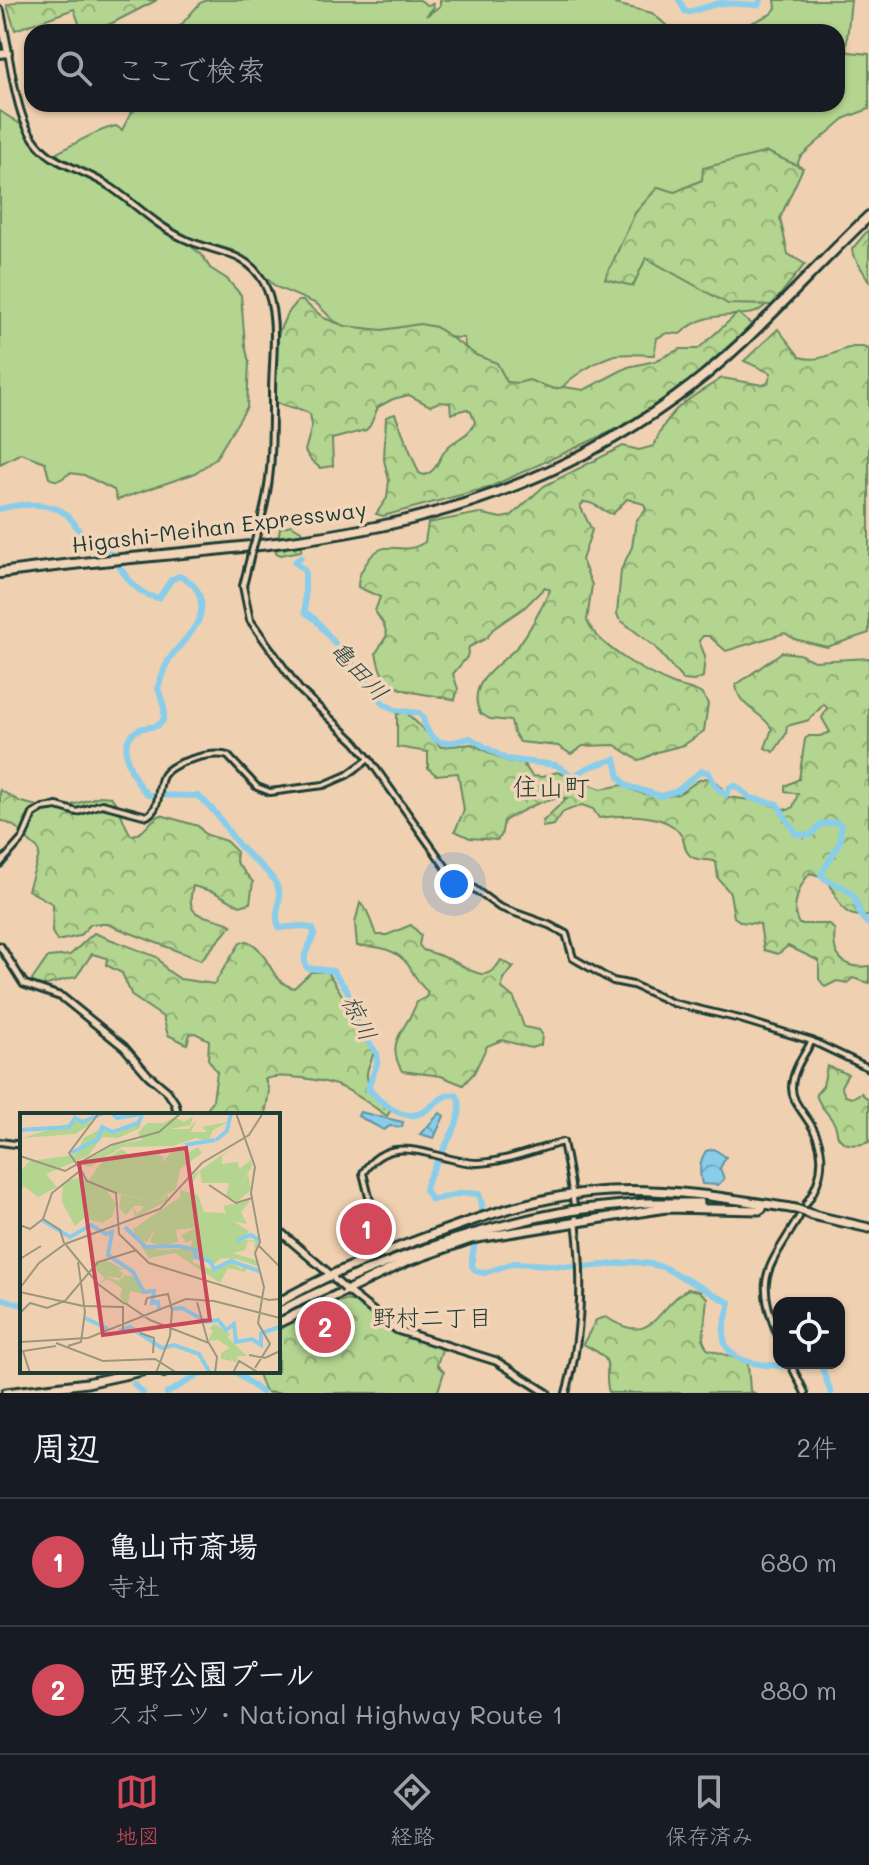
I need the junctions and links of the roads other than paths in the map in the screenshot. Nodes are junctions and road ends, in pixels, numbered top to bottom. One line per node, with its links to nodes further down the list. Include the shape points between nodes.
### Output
1 (0, 11): 2 (main road)
2 (8, 53): 3 (main road); 8 (street, bridge, via 22,116 46,152 104,183 165,230 238,257 263,281 272,316 271,465 267,502 243,586 250,620 299,689)
3 (0, 54)
4 (869, 216): 6 (highway, Higashi-Meihan Expressway, via 695,383 616,436 543,474 476,500 385,525)
5 (869, 223): 6 (highway, Higashi-Meihan Expressway, via 765,329 697,388 618,442 545,479 467,509 386,530 287,546)
6 (137, 560): 7 (highway, Higashi-Meihan Expressway)
7 (0, 576)
8 (369, 759): 9 (street, via 324,785 270,792 257,787 228,756 203,755 167,771 153,812 144,816 102,804 77,812 57,806 40,809); 11 (street, via 447,869 499,907 566,934 576,961 673,1003)
9 (0, 864)
10 (0, 946): 13 (main road, via 24,984 62,997 124,1047 167,1091)
11 (812, 1041): 12 (street); 17 (street, via 792,1087 822,1152 819,1183)
12 (869, 1068)
13 (178, 1113)
14 (0, 1142): 15 (street)
15 (20, 1145)
16 (573, 1194): 18 (street, via 563,1142 481,1163 398,1149 368,1166 362,1176); 20 (highway, via 701,1194); 22 (street); 27 (highway, via 429,1236)
17 (806, 1204)
18 (371, 1205)
19 (762, 1208): 20 (highway); 22 (highway, via 666,1208); 23 (highway, bridge, via 672,1203 583,1209)
20 (814, 1215): 24 (highway)
21 (799, 1217): 32 (street, via 765,1279)
22 (578, 1221): 23 (highway); 39 (street, via 578,1326)
23 (511, 1227): 26 (highway)
24 (869, 1228)
25 (280, 1232): 27 (main road)
26 (433, 1248): 28 (highway); 30 (highway)
27 (332, 1277): 28 (main road, bridge); 29 (highway)
28 (345, 1290): 31 (highway); 38 (main road, via 397,1330 496,1361)
29 (280, 1302)
30 (280, 1316)
31 (280, 1316)
32 (773, 1323)
33 (793, 1369): 40 (street)
34 (108, 1373): 36 (highway)
35 (133, 1373): 37 (highway)
36 (0, 1389)
37 (6, 1393)
38 (547, 1393)
39 (566, 1393)
40 (805, 1393)

